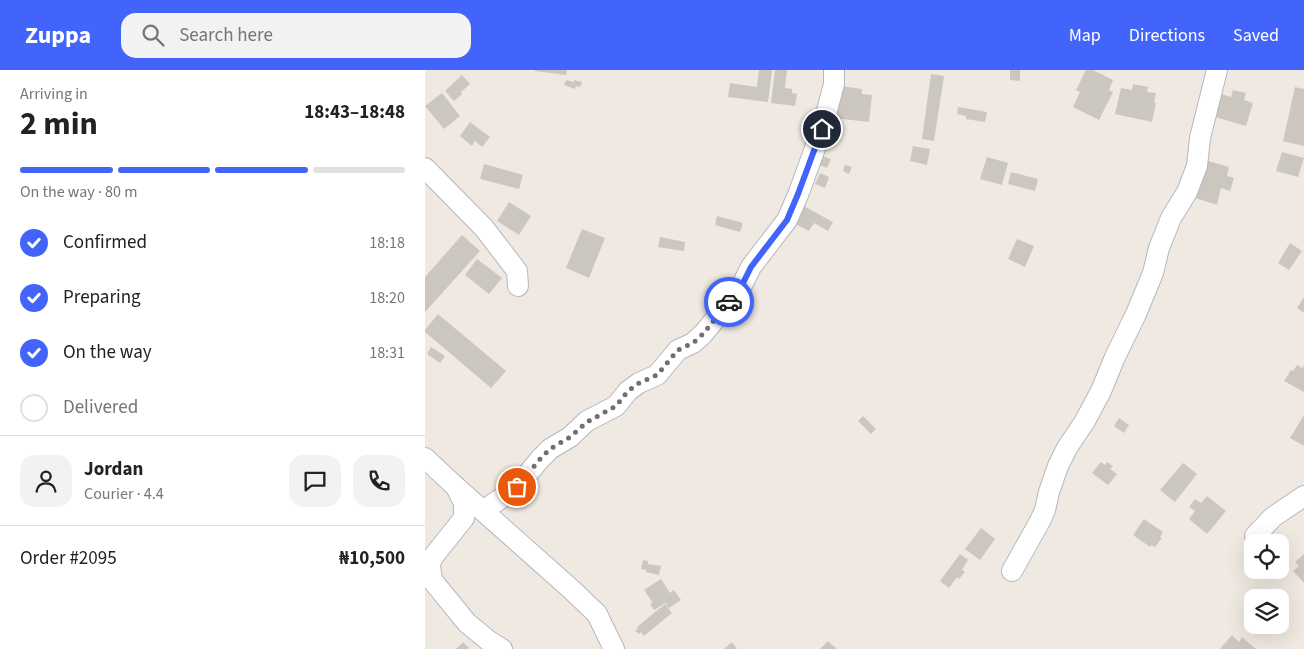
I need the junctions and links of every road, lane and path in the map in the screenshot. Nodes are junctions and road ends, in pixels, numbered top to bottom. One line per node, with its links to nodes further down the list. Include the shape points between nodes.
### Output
1 (834, 70): 8 (street, via 834,84 822,129 787,220 751,267 740,289 703,334 678,350 657,375 639,383 616,406 550,449 517,487)
2 (1217, 70): 11 (street, via 1200,138 1197,166 1187,192 1171,218 1153,273 1101,391 1064,454 1045,510)
3 (425, 168): 4 (street, via 483,228 517,271)
4 (518, 286)
5 (425, 458): 6 (street)
6 (456, 487): 8 (street); 9 (street, via 463,504)
7 (1304, 496): 10 (street, via 1273,517)
8 (485, 513): 9 (street); 12 (street, via 597,614)
9 (464, 518): 13 (street, via 432,558 432,580 467,623)
10 (1257, 534)
11 (1012, 571)
12 (610, 646)
13 (502, 649)

